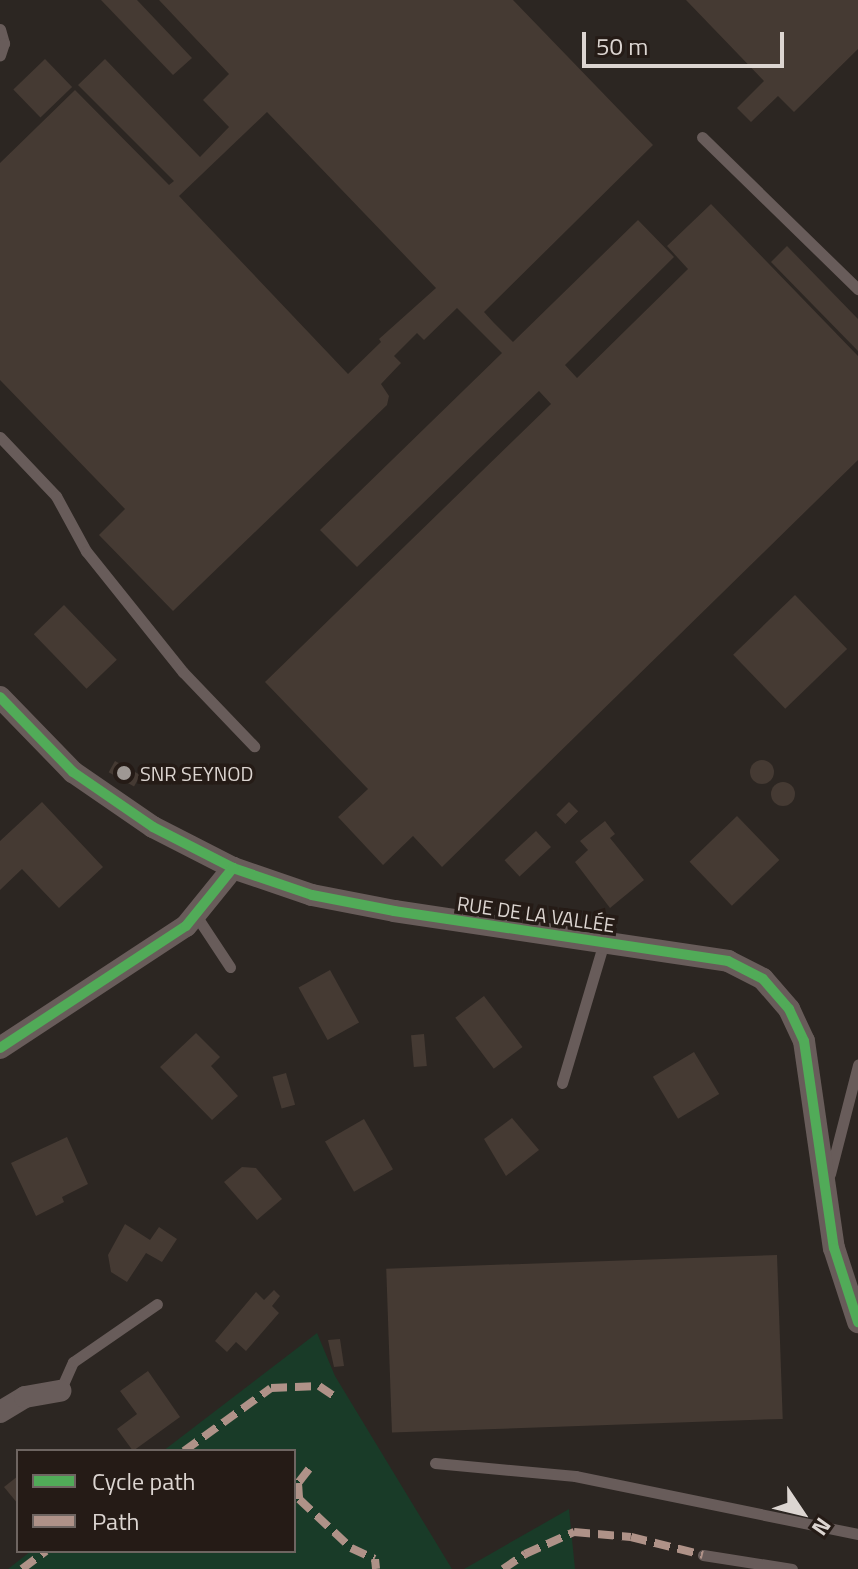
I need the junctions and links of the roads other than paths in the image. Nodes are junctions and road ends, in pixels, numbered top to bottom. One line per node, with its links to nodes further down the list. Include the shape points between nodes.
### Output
1 (0, 29): 2 (lane)
2 (0, 55)
3 (702, 137): 4 (lane)
4 (858, 289)
5 (0, 437): 7 (lane, via 56,496 86,551 183,672)
6 (0, 697): 8 (street, RUE DE LA VALLÉE, via 73,772 153,827)
7 (254, 746)
8 (233, 868): 9 (street); 10 (street, RUE DE LA VALLÉE, via 312,895)
9 (197, 917): 11 (lane); 12 (street)
10 (604, 942): 14 (lane); 15 (street, RUE DE LA VALLÉE, via 728,961 776,991 804,1041)
11 (230, 967)
12 (0, 1048)
13 (858, 1065): 15 (lane)
14 (562, 1083)
15 (825, 1190): 17 (street, RUE DE LA VALLÉE, via 834,1248)
16 (157, 1304): 18 (lane, via 73,1362)
17 (858, 1322)
18 (60, 1391): 19 (street, via 25,1397)
19 (0, 1412)
20 (435, 1463): 21 (lane, via 575,1476)
21 (858, 1534)
22 (703, 1555): 23 (lane)
23 (792, 1569)

